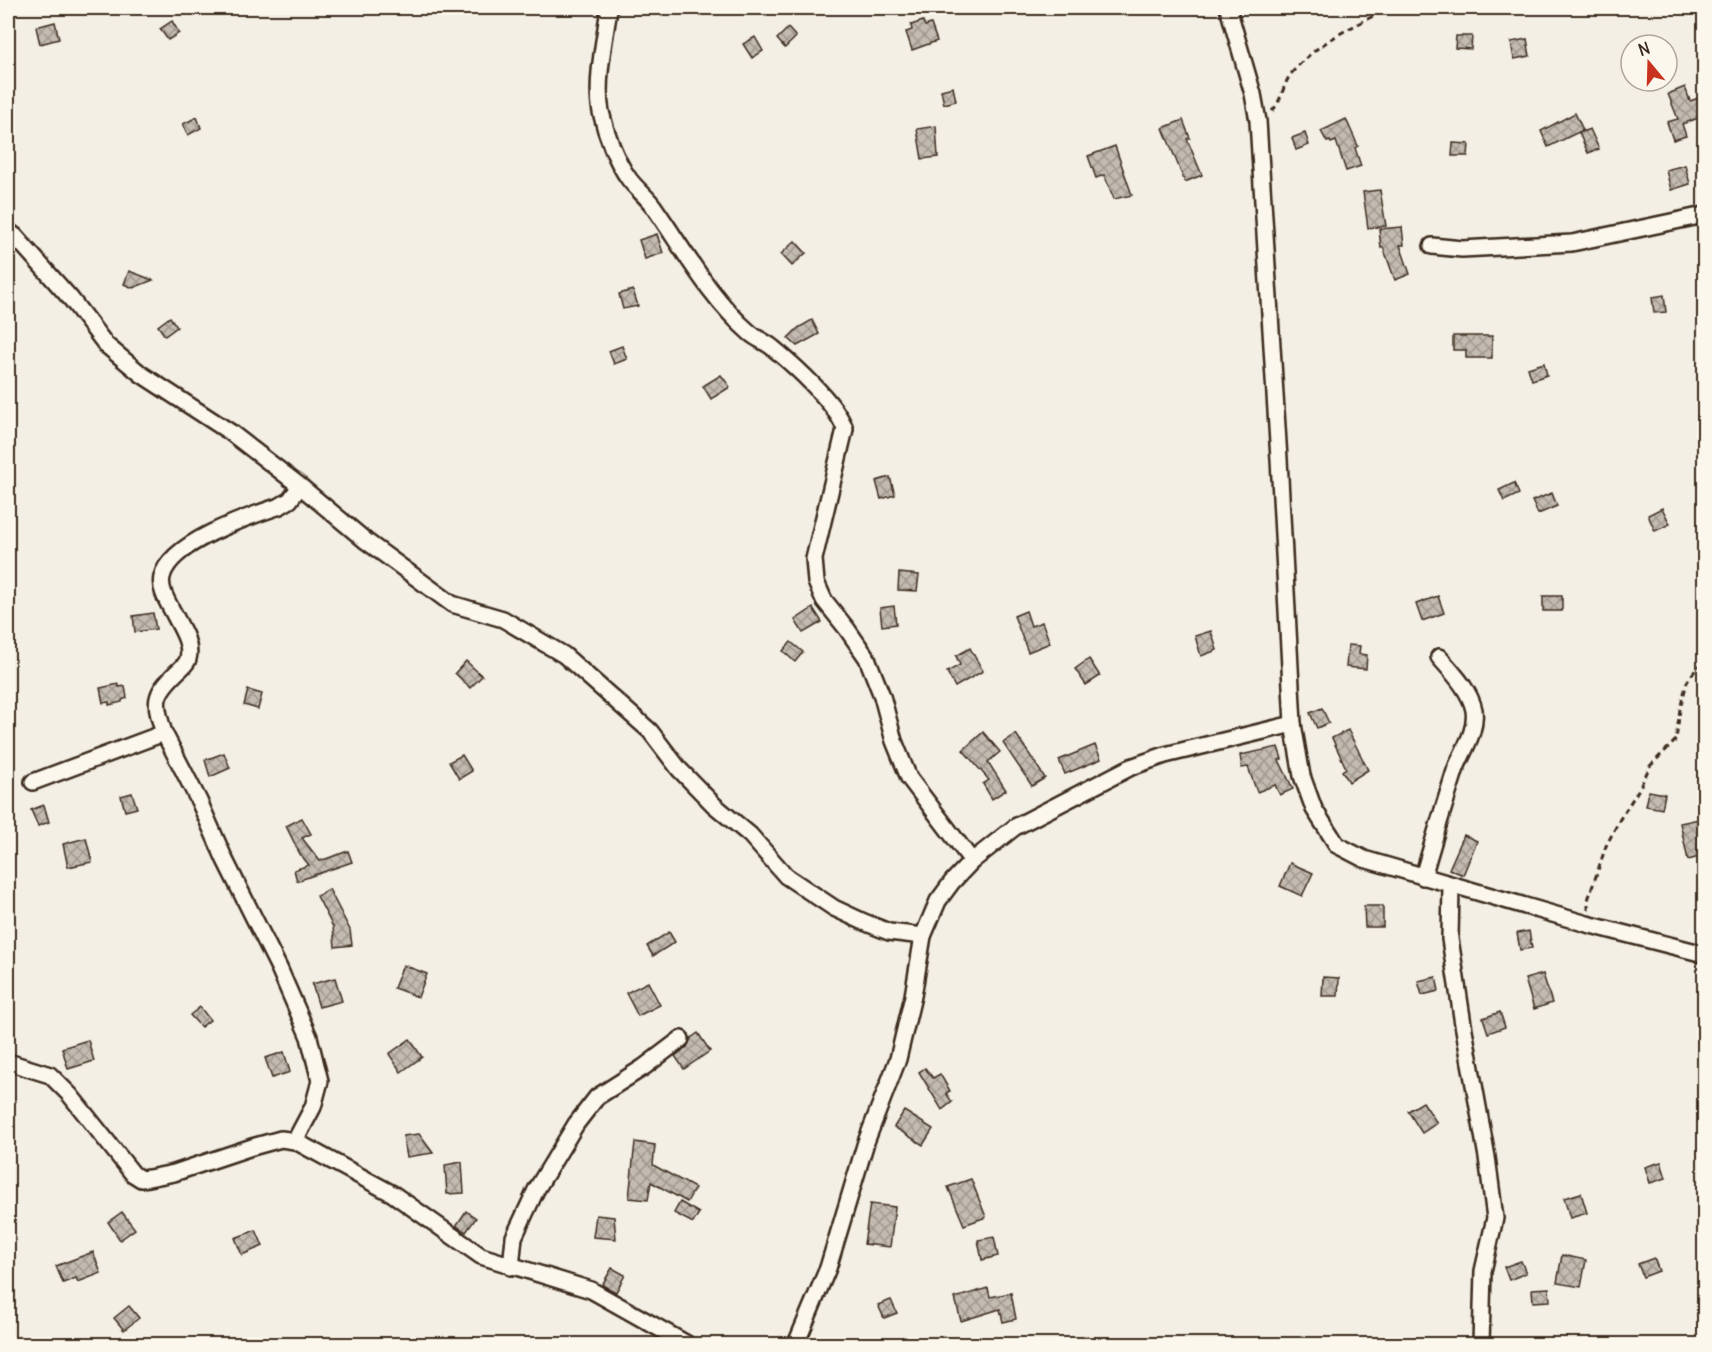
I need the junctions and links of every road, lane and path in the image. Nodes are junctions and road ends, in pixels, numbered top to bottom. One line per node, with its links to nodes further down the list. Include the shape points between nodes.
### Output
1 (609, 8): 14 (street, via 601,71 601,111 625,173 653,205 724,308 751,335 772,346 841,418 845,429 814,559 816,582 824,600 867,658 909,778)
2 (1228, 8): 4 (street)
3 (1389, 8): 4 (path, via 1347,30 1308,58 1290,76 1280,103)
4 (1258, 121): 11 (street)
5 (1704, 214): 7 (street, via 1572,243 1462,249)
6 (8, 231): 8 (street, via 71,299 106,345)
7 (1431, 246)
8 (300, 486): 12 (street, via 280,506 207,533 170,562 162,576 162,587 189,648 188,661 159,693 157,702); 18 (street, via 452,604 503,619 564,655 650,731 679,769 750,835 786,876 834,908 864,922 889,932)
9 (1439, 657): 15 (street, via 1466,692 1474,709 1474,724 1456,767)
10 (1704, 662): 17 (path, via 1688,682 1676,741 1650,766 1606,846 1588,900)
11 (1293, 724): 14 (street, via 1131,767 1015,827); 15 (street, via 1302,776 1314,809 1337,845 1364,859)
12 (164, 733): 13 (street); 22 (street, via 309,1037 320,1081 313,1107)
13 (33, 782)
14 (972, 861): 18 (street, via 938,901)
15 (1423, 877): 16 (street)
16 (1451, 886): 17 (street); 26 (street, via 1450,939 1495,1218 1483,1271)
17 (1587, 924): 19 (street)
18 (923, 936): 25 (street, via 898,1059 866,1142 828,1268)
19 (1704, 954)
20 (681, 1039): 23 (street, via 597,1097 576,1124 536,1190 514,1237)
21 (8, 1062): 22 (street, via 50,1075 141,1179 174,1173 281,1139)
22 (295, 1141): 23 (street, via 393,1194 481,1256)
23 (511, 1266): 24 (street, via 591,1290)
24 (687, 1344)
25 (796, 1344)
26 (1481, 1344)

